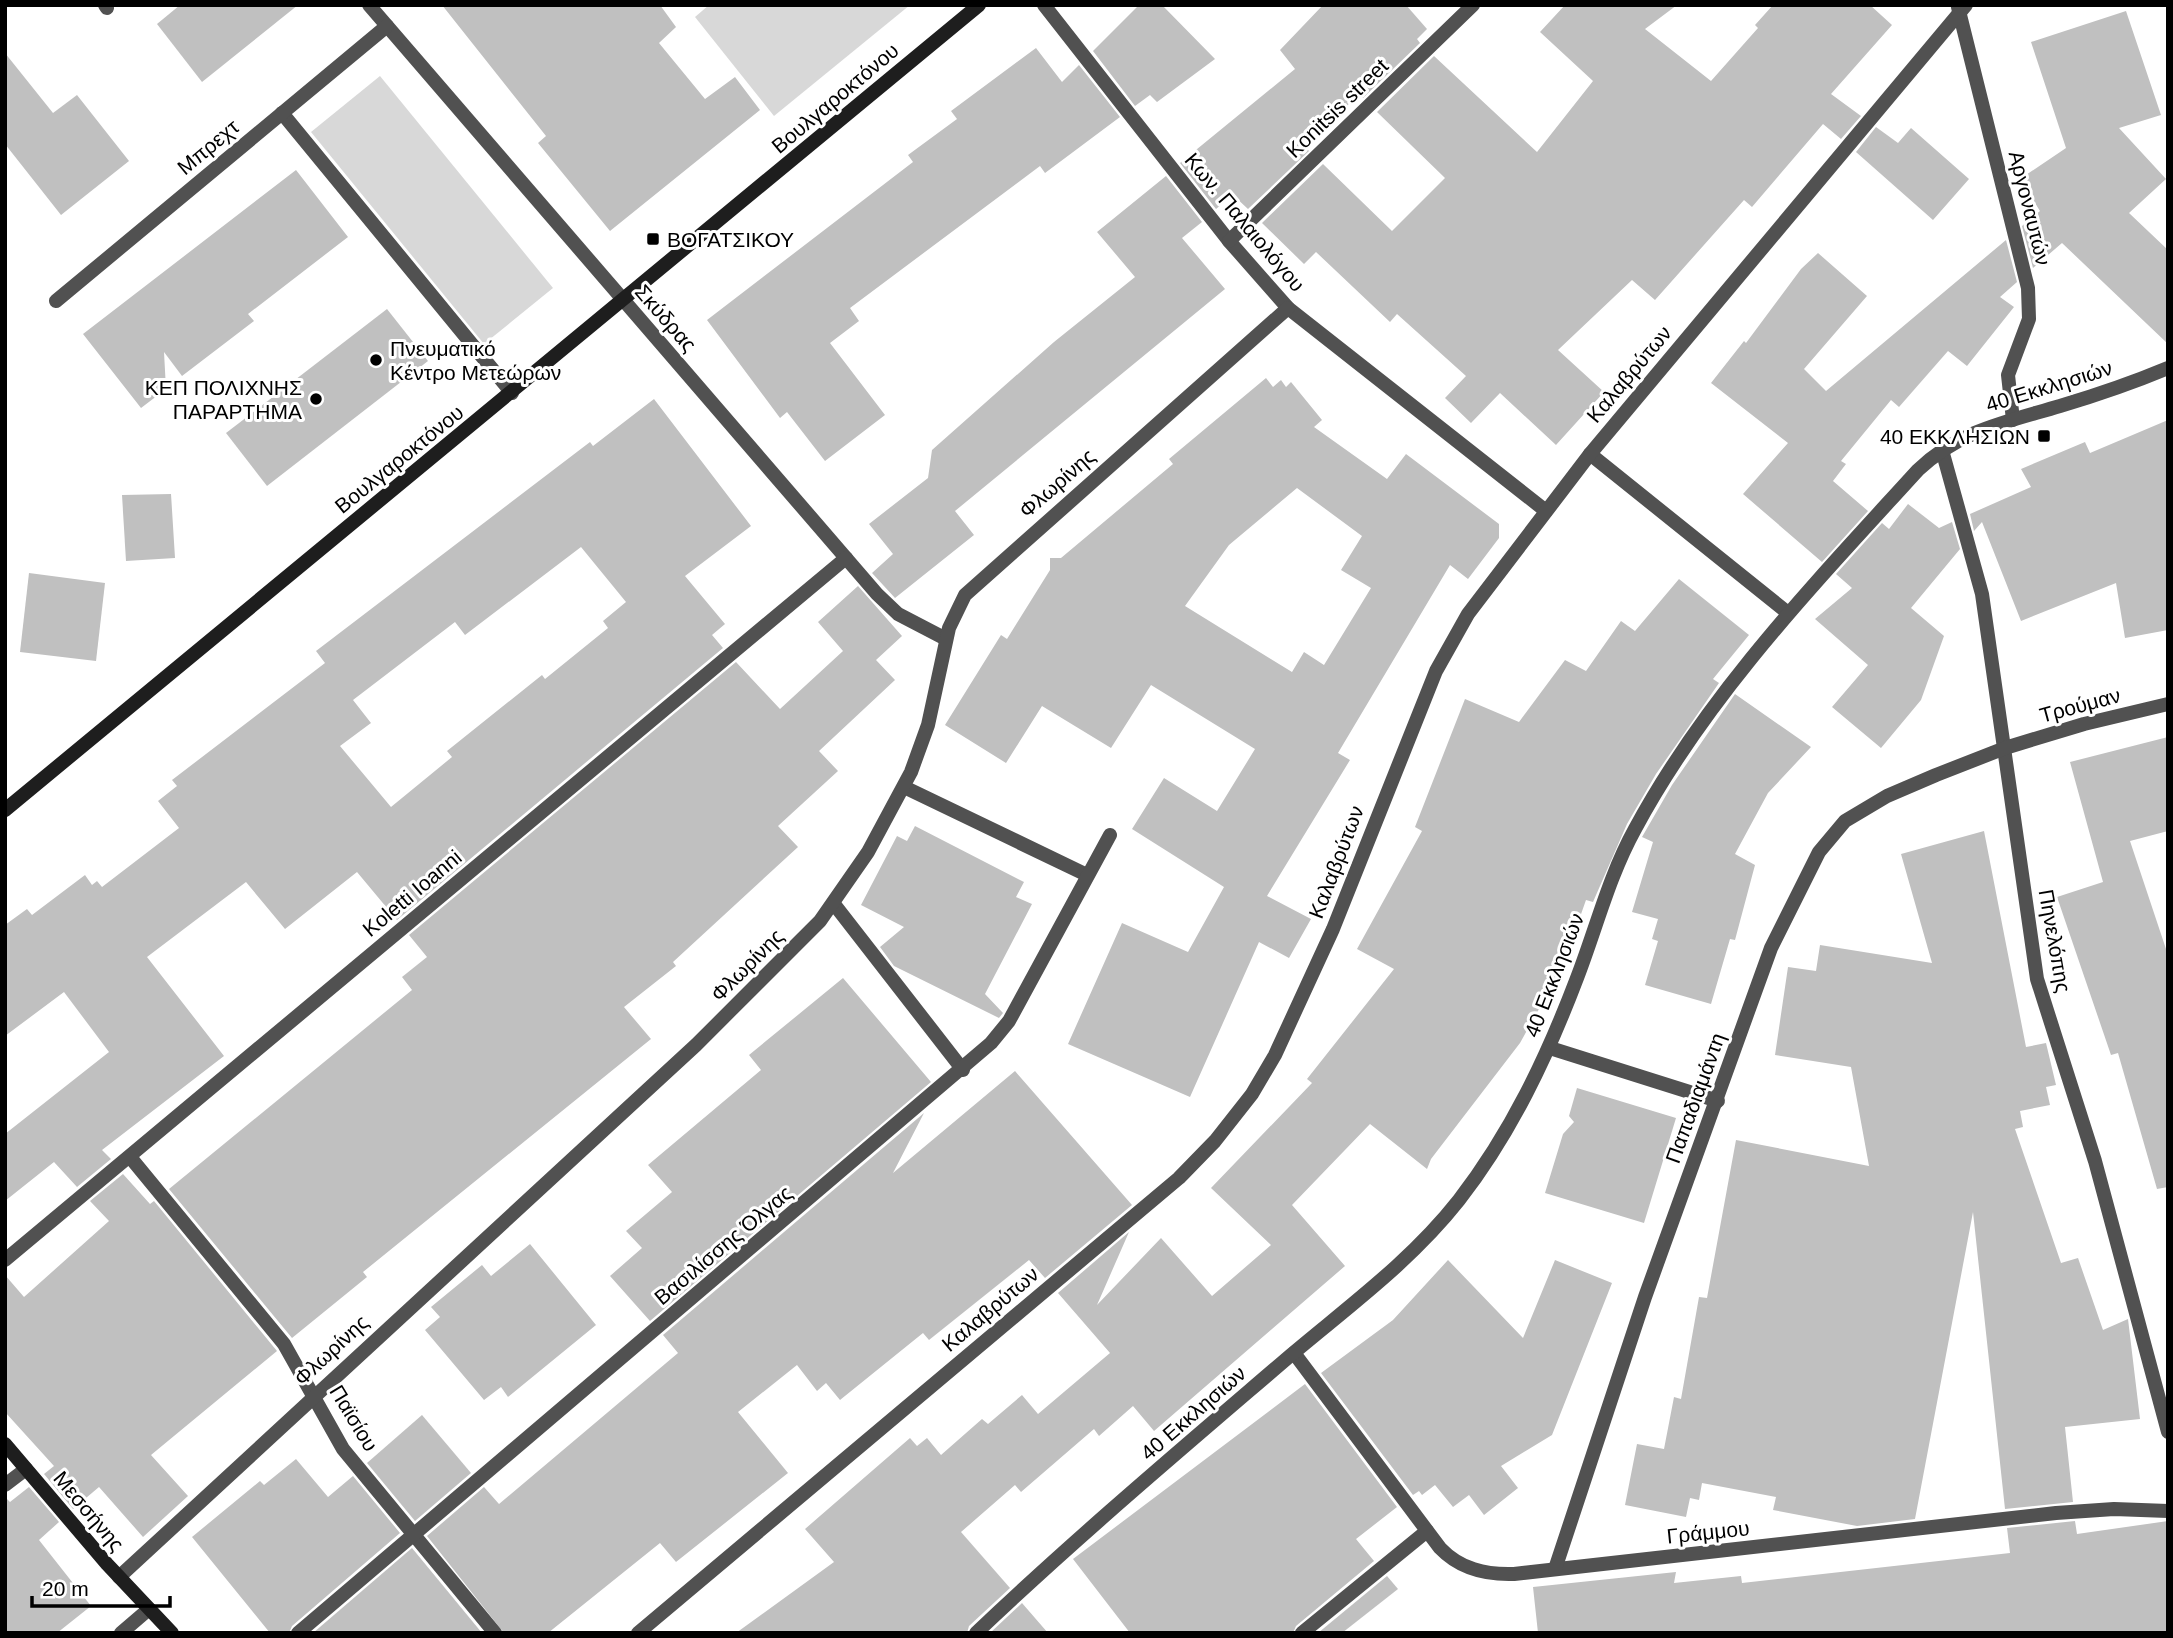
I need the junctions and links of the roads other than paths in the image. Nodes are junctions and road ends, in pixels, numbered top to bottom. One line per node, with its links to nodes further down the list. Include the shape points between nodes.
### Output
1 (369, 5): 6 (street, Σκύδρας)
2 (1044, 5): 8 (street, Κων. Παλαιολόγου)
3 (1473, 5): 8 (street, Konitsis street)
4 (978, 6): 10 (street, Βουλγαροκτόνου)
5 (1961, 8): 14 (street, Αργοναυτών, via 2028,288 2029,319 2008,375); 16 (street, Καλαβρύτων)
6 (387, 26): 7 (street, Μπρεχτ); 10 (street, Σκύδρας)
7 (282, 113): 9 (street, Μπρεχτ); 13 (street)
8 (1229, 241): 11 (street, Κων. Παλαιολόγου)
9 (56, 301)
10 (623, 301): 13 (street, Βουλγαροκτόνου); 18 (street, Σκύδρας)
11 (1288, 308): 17 (street, Κων. Παλαιολόγου); 20 (street, Φλωρίνης, via 972,587 958,605)
12 (2168, 368): 14 (street, 40 Εκκλησιών)
13 (512, 393): 24 (street, Βουλγαροκτόνου)
14 (2013, 420): 15 (street, 40 Εκκλησιών, via 1976,430)
15 (1942, 450): 19 (street, 40 Εκκλησιών, via 1918,470); 22 (street, Πηνελόπης, via 1978,573)
16 (1590, 454): 17 (street, Καλαβρύτων); 19 (street)
17 (1546, 511): 49 (street, Καλαβρύτων, via 1447,649 1294,1018 1252,1094 1215,1142 1179,1178)
18 (846, 558): 20 (street, Σκύδρας, via 888,607); 31 (street, Koletti Ioanni)
19 (1788, 612): 28 (street, 40 Εκκλησιών, via 1695,734 1633,831)
20 (946, 639): 23 (street, Φλωρίνης, via 924,740)
21 (2166, 709): 22 (street, Τρούμαν, via 2084,724)
22 (2005, 748): 30 (street, Παπαδιαμάντη, via 1887,796 1845,821 1833,834 1804,877 1771,948); 35 (street, Πηνελόπης, via 2037,979 2095,1161)
23 (904, 787): 26 (street); 27 (street, Φλωρίνης)
24 (5, 810)
25 (1110, 835): 26 (street, Βασιλίσσης Όλγας)
26 (1087, 875): 29 (street, Βασιλίσσης Όλγας, via 1009,1021)
27 (834, 904): 29 (street); 34 (street, Φλωρίνης, via 695,1045)
28 (1550, 1048): 30 (street); 33 (street, 40 Εκκλησιών, via 1500,1139 1451,1208 1404,1261)
29 (963, 1070): 41 (street, Βασιλίσσης Όλγας)
30 (1718, 1101): 42 (street, Παπαδιαμάντη, via 1645,1297)
31 (130, 1157): 32 (street, Koletti Ioanni); 34 (street, Παϊσίου, via 284,1343)
32 (5, 1260)
33 (1294, 1353): 40 (street, Γράμμου); 50 (street, 40 Εκκλησιών)
34 (314, 1394): 41 (street, Παϊσίου, via 343,1449); 43 (street, Φλωρίνης)
35 (2168, 1432)
36 (5, 1444): 37 (street, Μεσσήνης)
37 (26, 1469): 38 (street); 43 (street, Μεσσήνης)
38 (5, 1485)
39 (2168, 1511): 42 (street, Γράμμου, via 2056,1513)
40 (1427, 1531): 42 (street, Γράμμου, via 1447,1555 1474,1570 1504,1574); 51 (street)
41 (414, 1532): 47 (street, Βασιλίσσης Όλγας); 48 (street, Παϊσίου)
42 (1555, 1569)
43 (119, 1577): 44 (street, Μεσσήνης)
44 (149, 1609): 45 (street); 46 (street, Μεσσήνης)
45 (121, 1633)
46 (172, 1633)
47 (299, 1633)
48 (495, 1633)
49 (638, 1633)
50 (976, 1633)
51 (1302, 1633)

